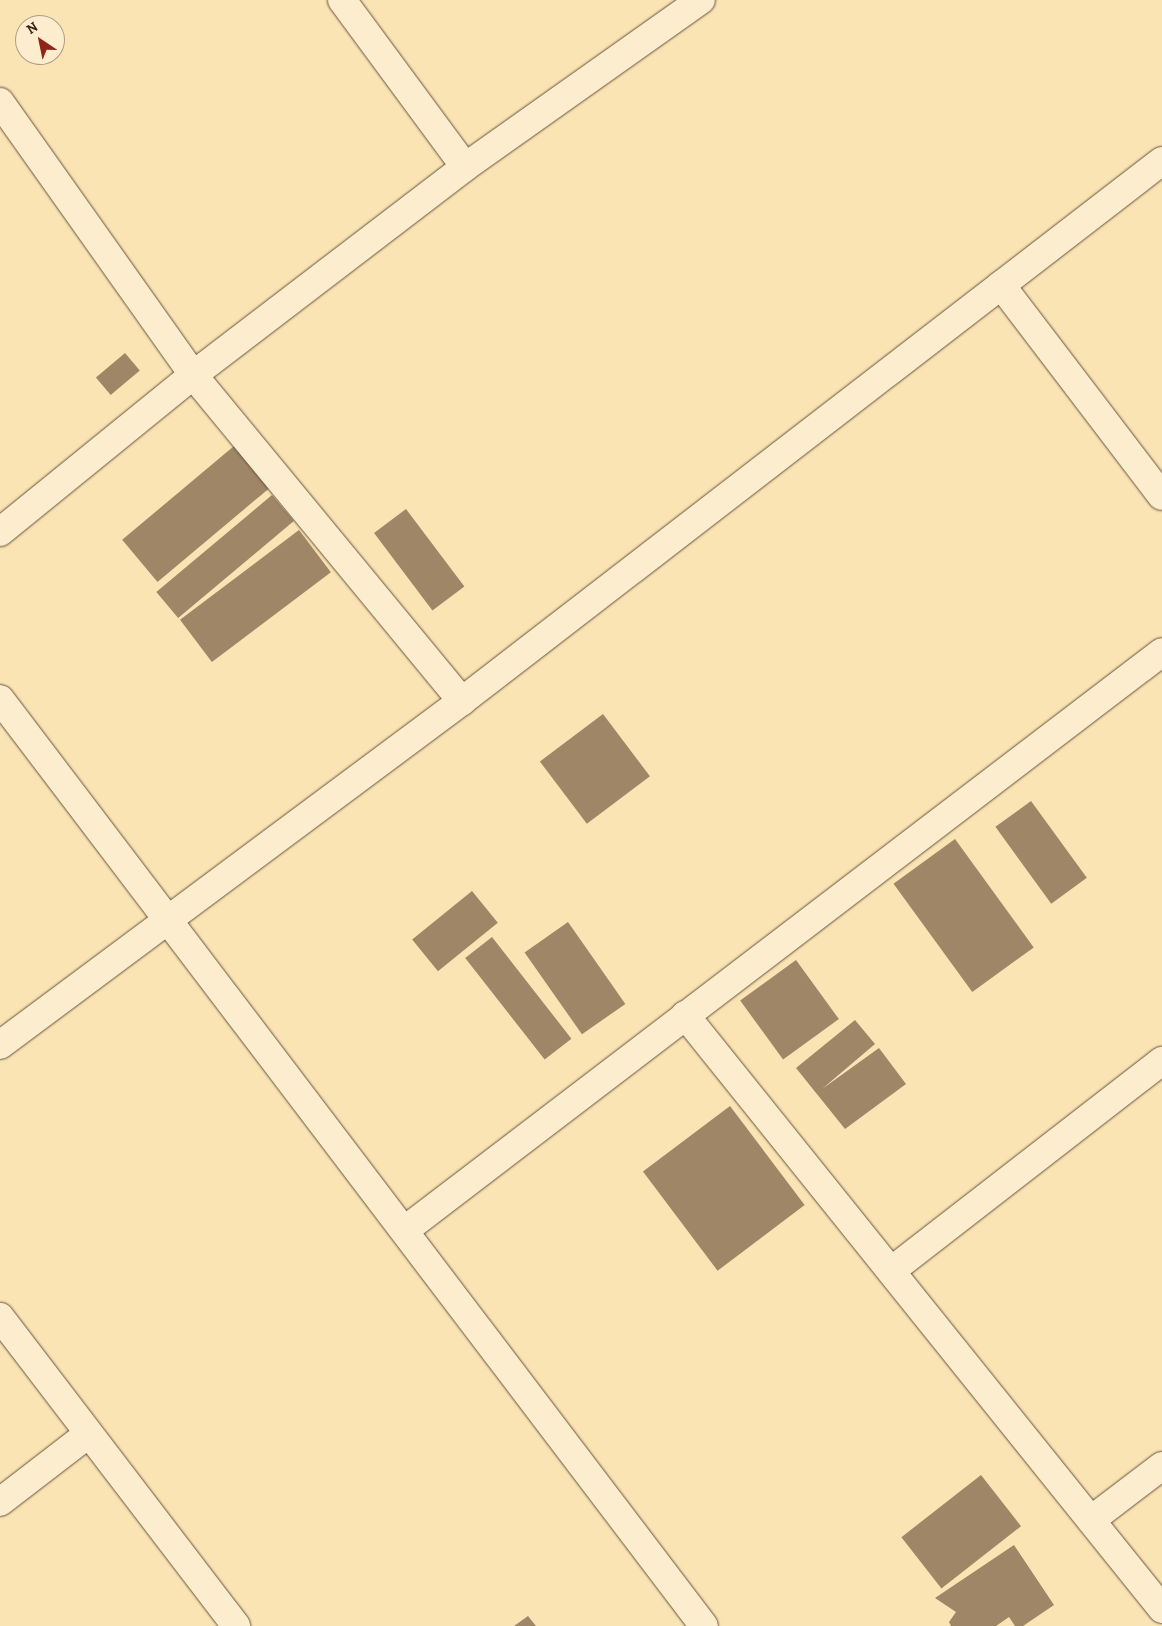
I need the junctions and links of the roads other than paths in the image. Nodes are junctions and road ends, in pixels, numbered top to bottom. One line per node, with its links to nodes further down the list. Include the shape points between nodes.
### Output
1 (342, 0): 5 (street)
2 (701, 0): 5 (street)
3 (0, 102): 7 (street)
4 (1162, 161): 6 (street)
5 (465, 167): 7 (street)
6 (1002, 285): 8 (street); 12 (street)
7 (193, 376): 9 (street); 12 (street)
8 (1162, 496)
9 (0, 532)
10 (1162, 652): 14 (street)
11 (0, 699): 13 (street)
12 (462, 701): 13 (street)
13 (169, 919): 15 (street); 17 (street)
14 (685, 1015): 17 (street); 18 (street)
15 (0, 1045)
16 (1162, 1061): 18 (street)
17 (405, 1230): 26 (street)
18 (891, 1271): 23 (street)
19 (0, 1317): 20 (street)
20 (87, 1435): 22 (street); 25 (street)
21 (1162, 1466): 23 (street)
22 (0, 1502)
23 (1090, 1520): 24 (street)
24 (1162, 1609)
25 (236, 1626)
26 (704, 1626)

